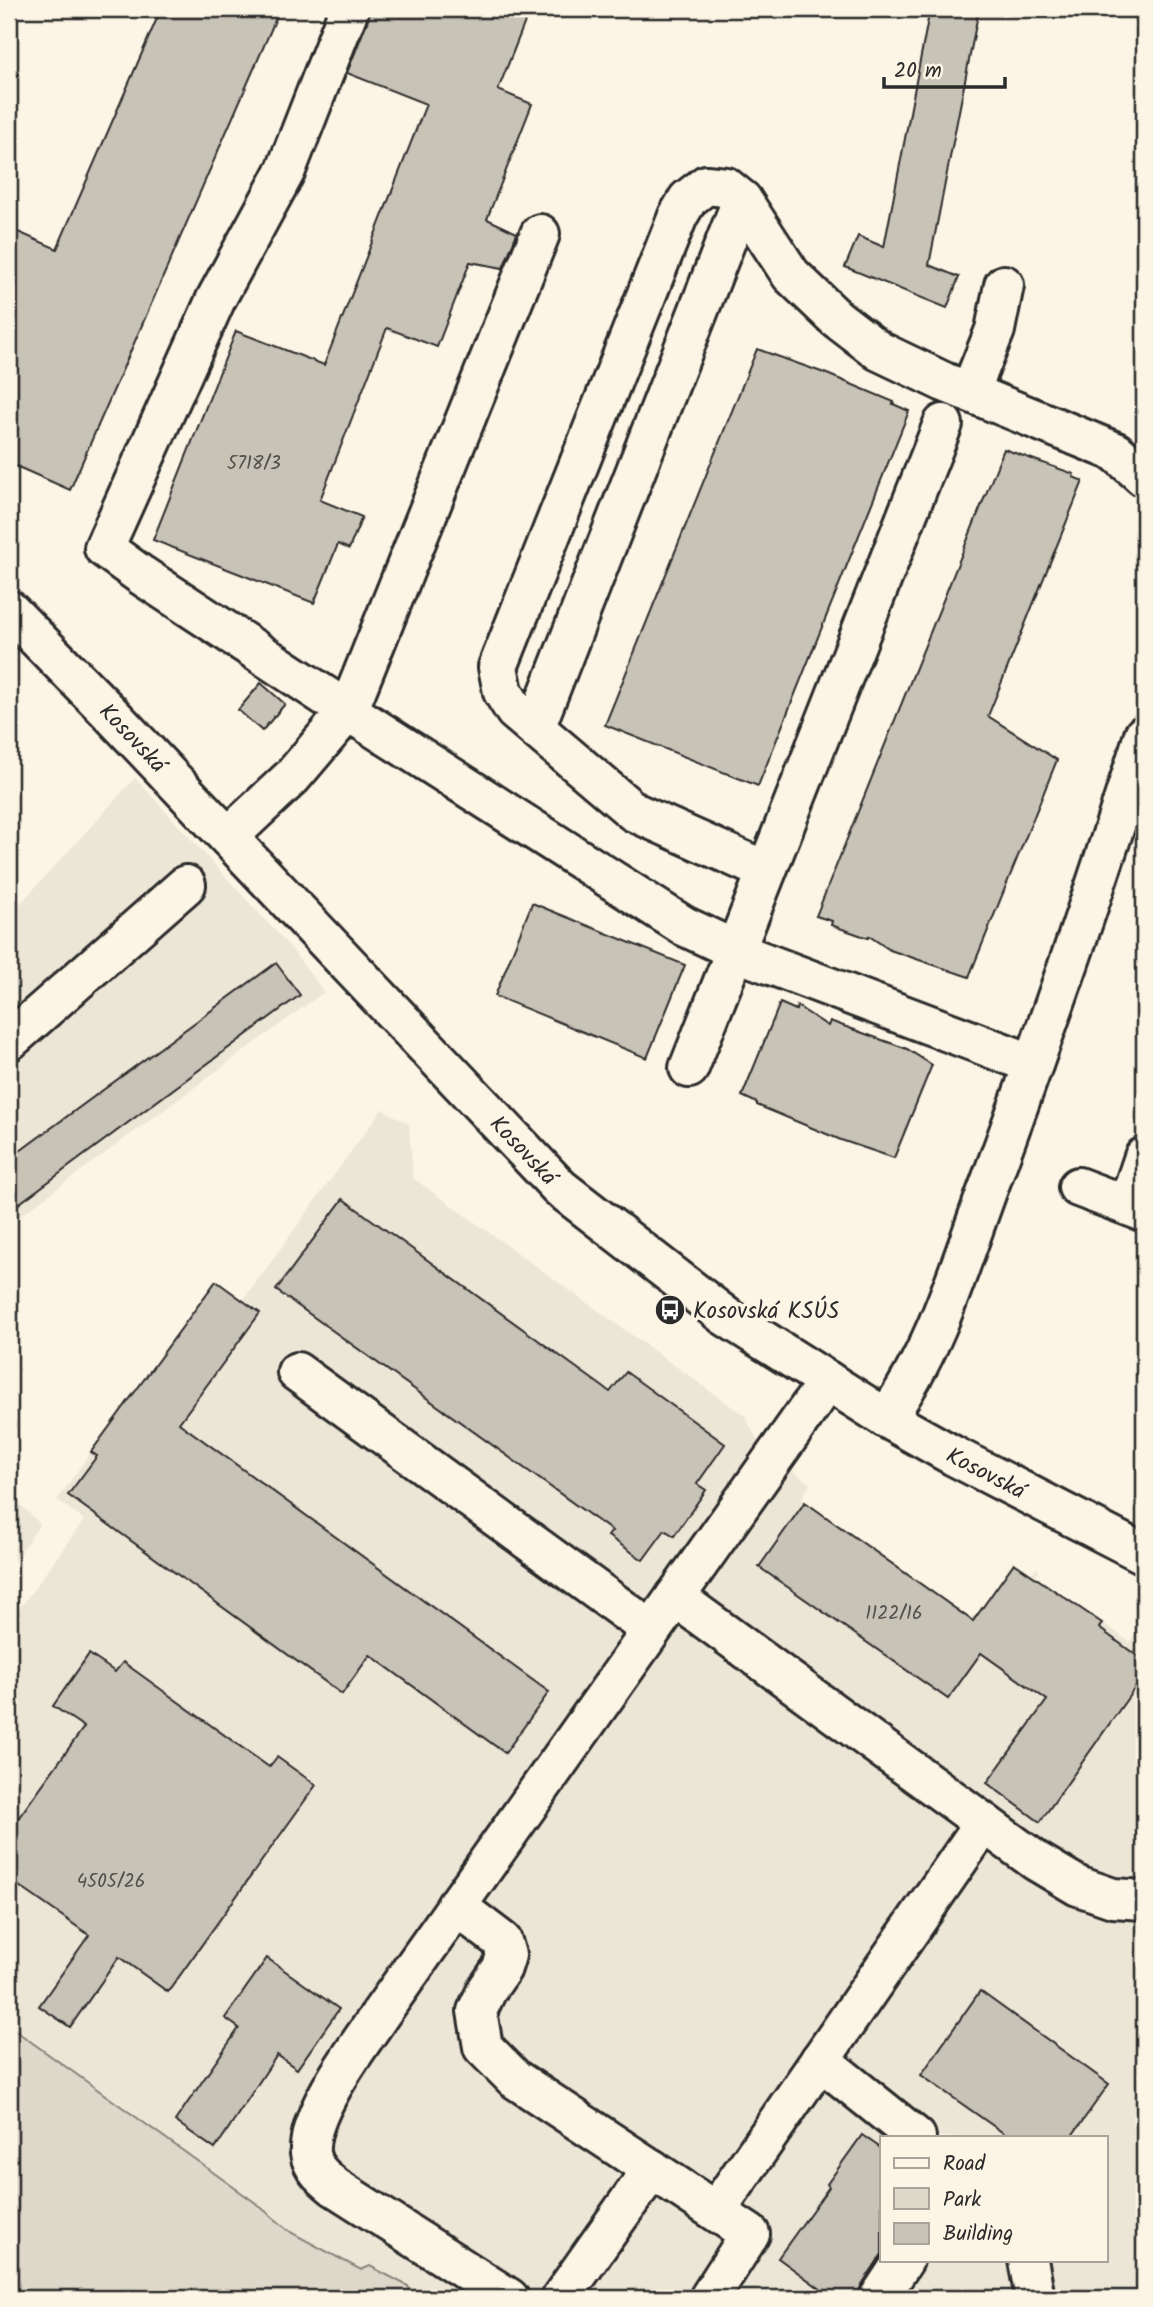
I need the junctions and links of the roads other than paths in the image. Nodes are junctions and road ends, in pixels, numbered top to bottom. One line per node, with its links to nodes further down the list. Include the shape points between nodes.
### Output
1 (349, 9): 9 (street, via 286,170 215,299 104,548)
2 (742, 200): 5 (street, via 791,275 836,318 879,351); 10 (street); 10 (street, via 726,187 706,185 688,199 678,216 510,633 498,667 503,692 515,711)
3 (540, 234): 9 (street)
4 (1004, 285): 5 (street, via 995,330)
5 (970, 393): 7 (street, via 1116,452)
6 (943, 424): 13 (street)
7 (1144, 477)
8 (9, 610): 12 (street, Kosovská)
9 (348, 711): 12 (street, via 292,777); 15 (street, via 684,926)
10 (535, 728): 13 (street, via 634,812)
11 (1144, 735): 17 (street)
12 (228, 837): 23 (street, Kosovská, via 560,1188 725,1315)
13 (766, 871): 15 (street)
14 (186, 885): 16 (street)
15 (734, 950): 17 (street); 18 (street)
16 (9, 1041)
17 (1033, 1065): 24 (street, via 936,1329)
18 (689, 1069)
19 (1144, 1157): 21 (street)
20 (1078, 1186): 21 (street)
21 (1136, 1208)
22 (297, 1372): 27 (street)
23 (828, 1381): 24 (street, Kosovská); 26 (street)
24 (886, 1418): 25 (street, Kosovská)
25 (1144, 1554)
26 (675, 1597): 27 (street); 28 (street)
27 (651, 1630): 30 (street)
28 (984, 1823): 29 (street, via 1078,1886 1113,1898); 31 (street)
29 (1144, 1900)
30 (456, 1906): 33 (street, via 502,1941 506,1955 477,2011 483,2047 515,2079); 37 (street, via 321,2105 310,2153 318,2172 335,2187)
31 (820, 2060): 32 (street); 34 (street)
32 (915, 2136)
33 (652, 2169): 34 (street); 38 (street)
34 (716, 2211): 39 (street, via 750,2234)
35 (903, 2262): 40 (street)
36 (1028, 2262): 41 (street)
37 (509, 2298)
38 (561, 2298)
39 (709, 2298)
40 (879, 2298)
41 (1035, 2298)

